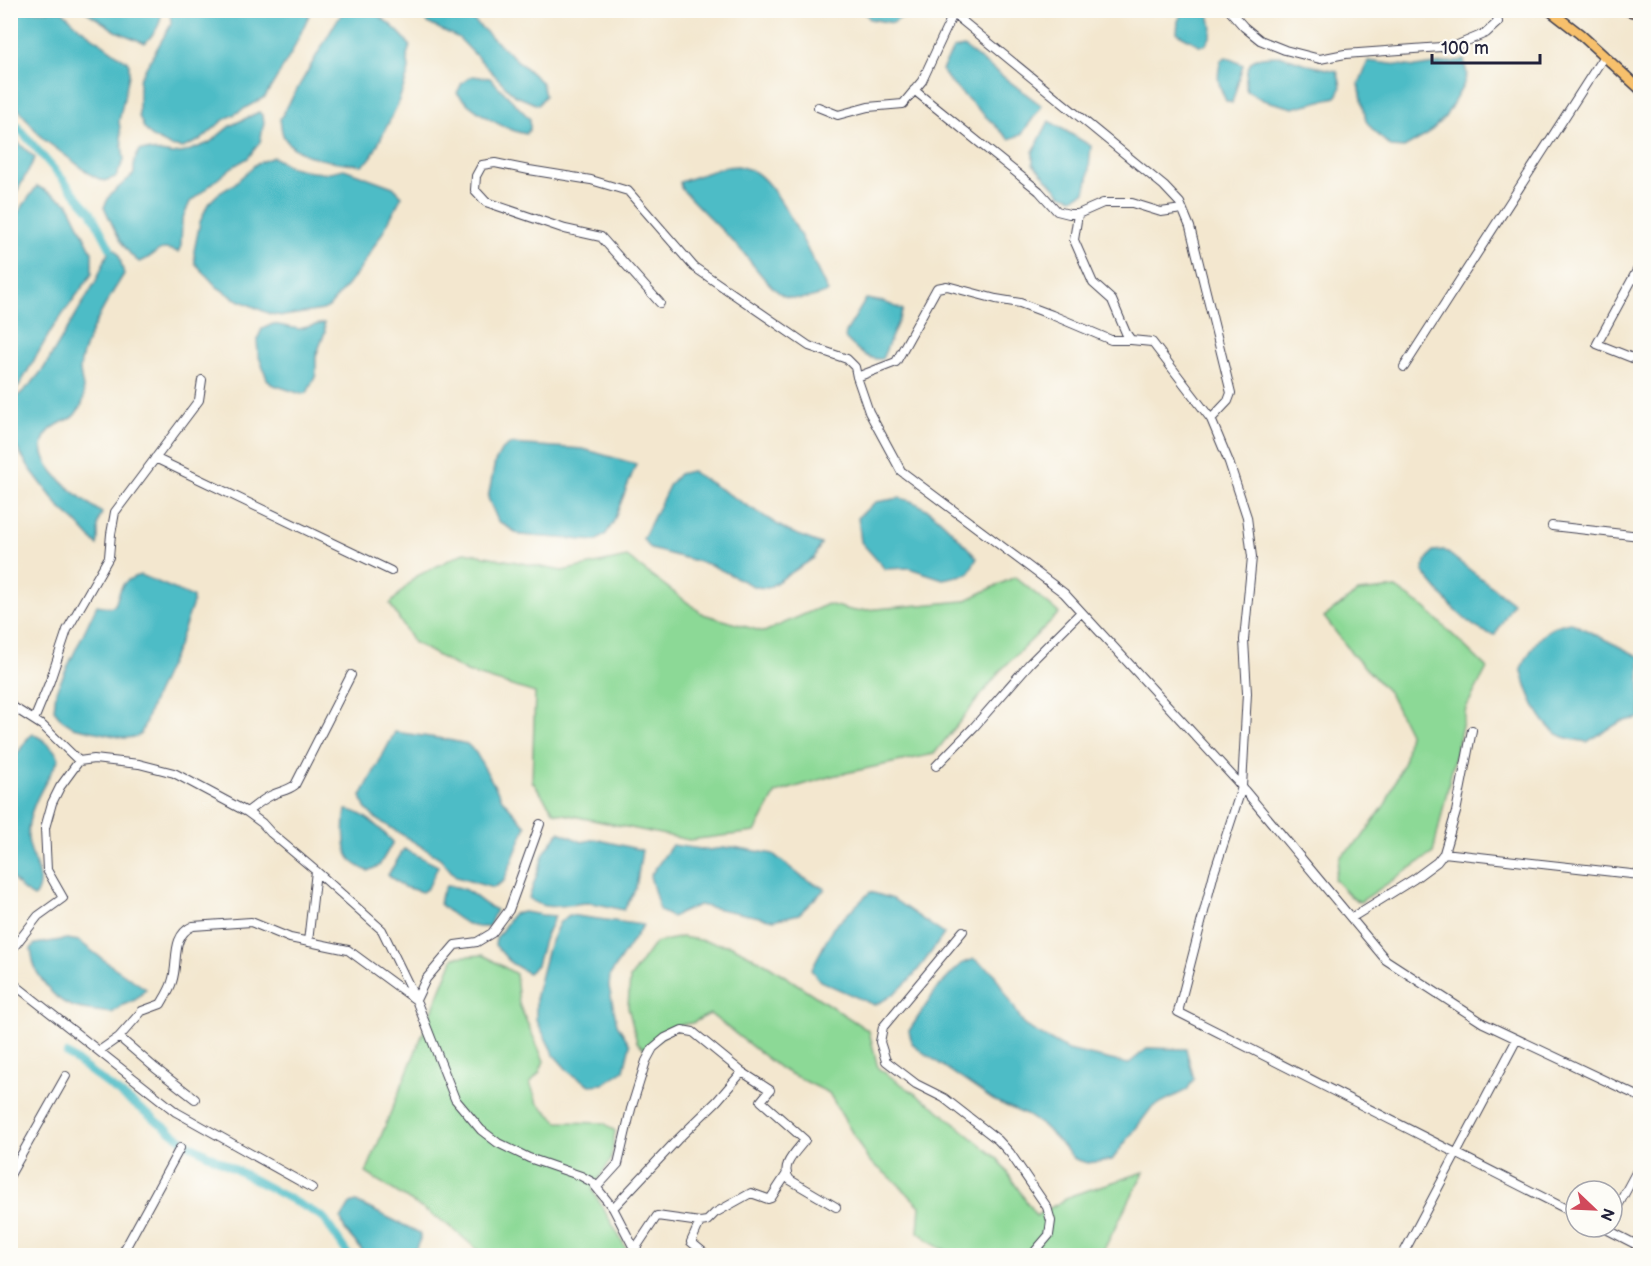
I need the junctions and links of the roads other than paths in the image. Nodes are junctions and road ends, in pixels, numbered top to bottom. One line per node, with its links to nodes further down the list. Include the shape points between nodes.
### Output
1 (1229, 10): 2 (street, via 1260,40 1320,59 1455,46 1486,33 1497,22)
2 (1495, 10)
3 (1549, 10): 7 (main road)
4 (1626, 10): 6 (main road)
5 (955, 12): 9 (street); 11 (street, via 1164,186)
6 (1641, 14)
7 (1605, 56): 8 (main road); 17 (street)
8 (1641, 89)
9 (914, 90): 10 (street, via 903,104 868,107 838,116); 12 (street, via 1039,191 1057,211)
10 (818, 107)
11 (1182, 209): 12 (street, via 1161,212 1132,203 1103,203); 20 (street, via 1190,226 1231,393)
12 (1078, 214): 15 (street, via 1074,240 1093,284 1112,300)
13 (1641, 265): 16 (street, via 1597,344)
14 (660, 303): 18 (street, via 601,237 486,202 475,190 482,165 495,163 591,180 628,191 694,267 809,346 847,358)
15 (1131, 340): 18 (street, via 1111,340 1020,303 947,286 937,288 896,362); 20 (street, via 1152,342)
16 (1641, 361)
17 (1404, 367)
18 (857, 377): 25 (street, via 869,412 901,471 1064,593)
19 (202, 380): 21 (street, via 199,400)
20 (1211, 418): 32 (street, via 1247,517 1252,557 1244,640 1247,693)
21 (155, 458): 24 (street); 28 (street, via 116,512 109,557 67,630)
22 (1552, 526): 23 (street)
23 (1641, 536)
24 (391, 571)
25 (1081, 612): 31 (street); 32 (street)
26 (351, 675): 33 (street, via 295,785 274,793)
27 (10, 705): 28 (street)
28 (34, 720): 30 (street)
29 (1472, 730): 35 (street)
30 (79, 761): 33 (street, via 139,764 174,773); 41 (street, via 60,787 45,828 47,870 63,898 38,916)
31 (936, 766)
32 (1242, 787): 38 (street); 52 (street, via 1214,873 1178,1012)
33 (247, 812): 36 (street)
34 (540, 824): 43 (street, via 509,910 492,933 477,942 455,945 426,979)
35 (1444, 853): 37 (street); 38 (street, via 1414,879)
36 (316, 871): 40 (street); 43 (street, via 382,930)
37 (1641, 875)
38 (1351, 918): 45 (street, via 1386,960 1483,1023)
39 (963, 931): 68 (street, via 883,1027 880,1042 886,1061 916,1084 944,1098 1010,1153 1047,1207 1051,1221 1049,1235)
40 (308, 942): 43 (street, via 348,950); 44 (street, via 252,922 187,928 177,943 173,981 161,1004 142,1011)
41 (10, 952)
42 (10, 981): 46 (street)
43 (416, 1000): 56 (street, via 454,1099 481,1130 529,1158 582,1176)
44 (120, 1037): 46 (street); 50 (street)
45 (1517, 1039): 49 (street); 52 (street)
46 (99, 1051): 57 (street, via 176,1112)
47 (742, 1072): 54 (street, via 770,1090 761,1101 805,1140 785,1167); 56 (street, via 693,1032 682,1030 665,1038 646,1061 618,1164); 59 (street)
48 (66, 1076): 55 (street)
49 (1641, 1097)
50 (195, 1099)
51 (180, 1148): 66 (street)
52 (1456, 1153): 61 (street); 69 (street)
53 (1641, 1166): 58 (street)
54 (786, 1174): 60 (street); 62 (street, via 771,1198 751,1193)
55 (10, 1175)
56 (597, 1186): 59 (street)
57 (312, 1188)
58 (1624, 1196)
59 (613, 1208): 65 (street)
60 (836, 1208)
61 (1564, 1208)
62 (700, 1222): 65 (street, via 657,1216); 67 (street, via 691,1242)
63 (1624, 1237): 64 (street)
64 (1640, 1245): 70 (main road)
65 (636, 1252)
66 (121, 1256)
67 (708, 1256)
68 (1031, 1256)
69 (1402, 1256)
70 (1634, 1256)

